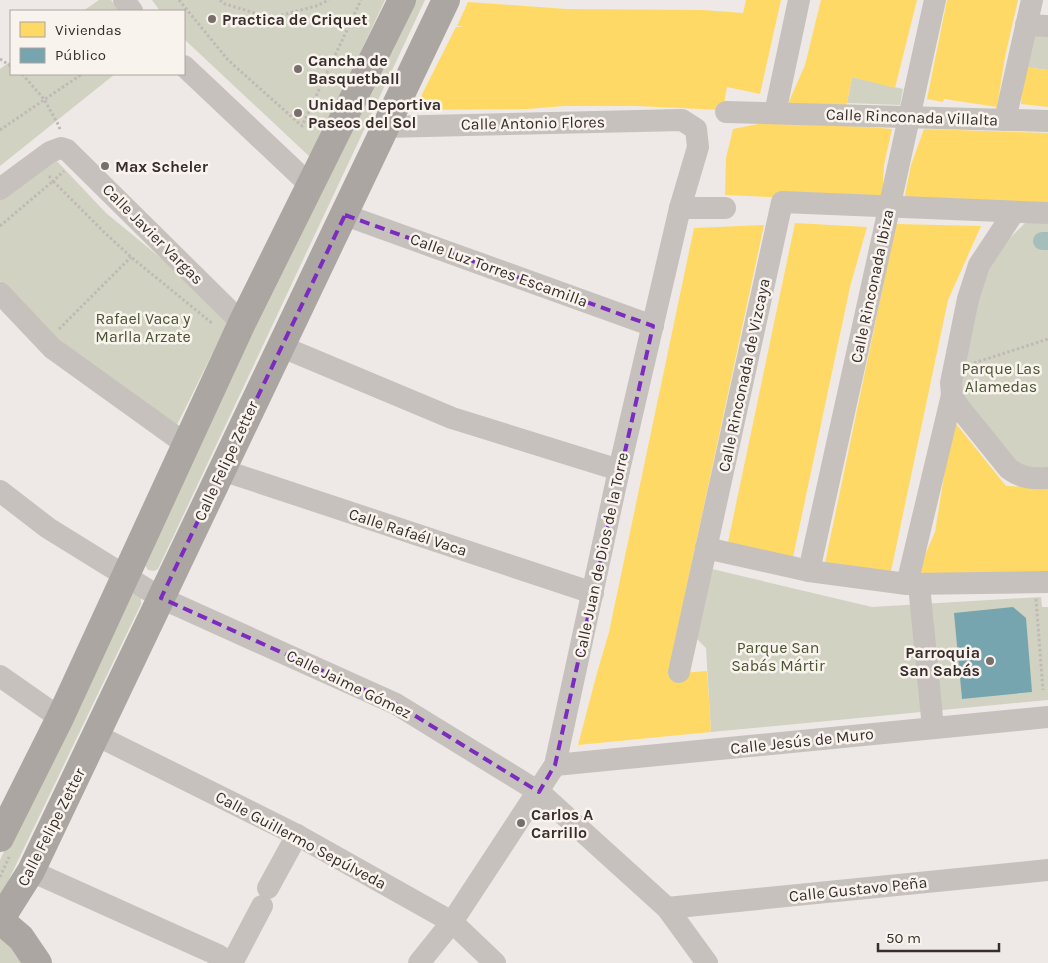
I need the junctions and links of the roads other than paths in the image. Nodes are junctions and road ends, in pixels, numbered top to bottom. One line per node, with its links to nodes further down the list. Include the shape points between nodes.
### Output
1 (402, 0): 15 (main road)
2 (446, 0): 14 (main road, Calle Felipe Zetter)
3 (799, 0): 9 (street)
4 (935, 0): 10 (street, Calle Rinconada Ibiza)
5 (1032, 0): 6 (street)
6 (1037, 26): 12 (street)
7 (185, 67): 15 (street)
8 (726, 112): 9 (street, Calle Rinconada Villalta)
9 (775, 113): 10 (street, Calle Rinconada Villalta)
10 (909, 117): 12 (street, Calle Rinconada Villalta); 19 (street, Calle Rinconada Ibiza)
11 (682, 120): 14 (street, Calle Antonio Flores); 17 (street, Calle Juan de Dios de la Torre, via 696,129 698,146)
12 (1005, 120): 13 (street, Calle Rinconada Villalta)
13 (1048, 121)
14 (385, 127): 22 (main road, Calle Felipe Zetter)
15 (310, 185): 24 (main road)
16 (0, 189): 24 (street, Calle Javier Vargas, via 50,152 61,148 72,154)
17 (680, 208): 18 (street); 25 (street, Calle Juan de Dios de la Torre)
18 (725, 208)
19 (889, 208): 20 (street); 33 (street, Calle Rinconada de Vizcaya, via 782,202); 34 (street, Calle Rinconada Ibiza)
20 (1014, 212): 21 (street); 27 (street, via 979,265 968,299 951,384)
21 (1048, 213)
22 (345, 214): 25 (street, Calle Luz Torres Escamilla); 26 (main road, Calle Felipe Zetter)
23 (0, 293): 28 (street, via 52,348)
24 (230, 326): 28 (main road)
25 (653, 326): 30 (street, Calle Juan de Dios de la Torre)
26 (280, 346): 29 (main road, Calle Felipe Zetter); 30 (street, via 452,418)
27 (952, 395): 31 (street, via 1009,469 1028,478); 36 (street)
28 (187, 445): 35 (main road)
29 (222, 470): 38 (street, Calle Rafaél Vaca); 39 (main road, Calle Felipe Zetter)
30 (619, 470): 38 (street, Calle Juan de Dios de la Torre)
31 (1048, 478)
32 (0, 491): 35 (street, Calle Jaime Gómez, via 48,528)
33 (706, 548): 34 (street); 40 (street, Calle Rinconada de Vizcaya)
34 (809, 572): 36 (street)
35 (125, 576): 39 (street, Calle Jaime Gómez); 43 (main road)
36 (913, 585): 37 (street); 44 (street)
37 (1042, 588)
38 (593, 593): 46 (street, Calle Juan de Dios de la Torre)
39 (161, 598): 45 (main road, Calle Felipe Zetter); 47 (street, Calle Jaime Gómez, via 396,704)
40 (679, 672)
41 (0, 676): 43 (street)
42 (1048, 717): 44 (street, Calle Jesús de Muro)
43 (60, 718): 49 (main road)
44 (933, 728): 46 (street, Calle Jesús de Muro)
45 (96, 735): 48 (street, Calle Guillermo Sepúlveda); 51 (main road, Calle Felipe Zetter)
46 (556, 765): 47 (street, Calle Juan de Dios de la Torre)
47 (539, 792): 52 (street, Calle Jaime Gómez); 54 (street, Calle Juan de Dios de la Torre)
48 (297, 835): 54 (street, Calle Guillermo Sepúlveda); 56 (street)
49 (0, 838)
50 (1048, 870): 52 (street, Calle Gustavo Peña)
51 (31, 871): 53 (main road, Calle Felipe Zetter); 56 (street)
52 (667, 908): 59 (street, Calle Jaime Gómez)
53 (0, 920): 55 (main road, via 21,938)
54 (452, 922): 57 (street, Calle Juan de Dios de la Torre); 58 (street, Calle Guillermo Sepúlveda)
55 (38, 963)
56 (231, 963)
57 (419, 963)
58 (495, 963)
59 (707, 963)

